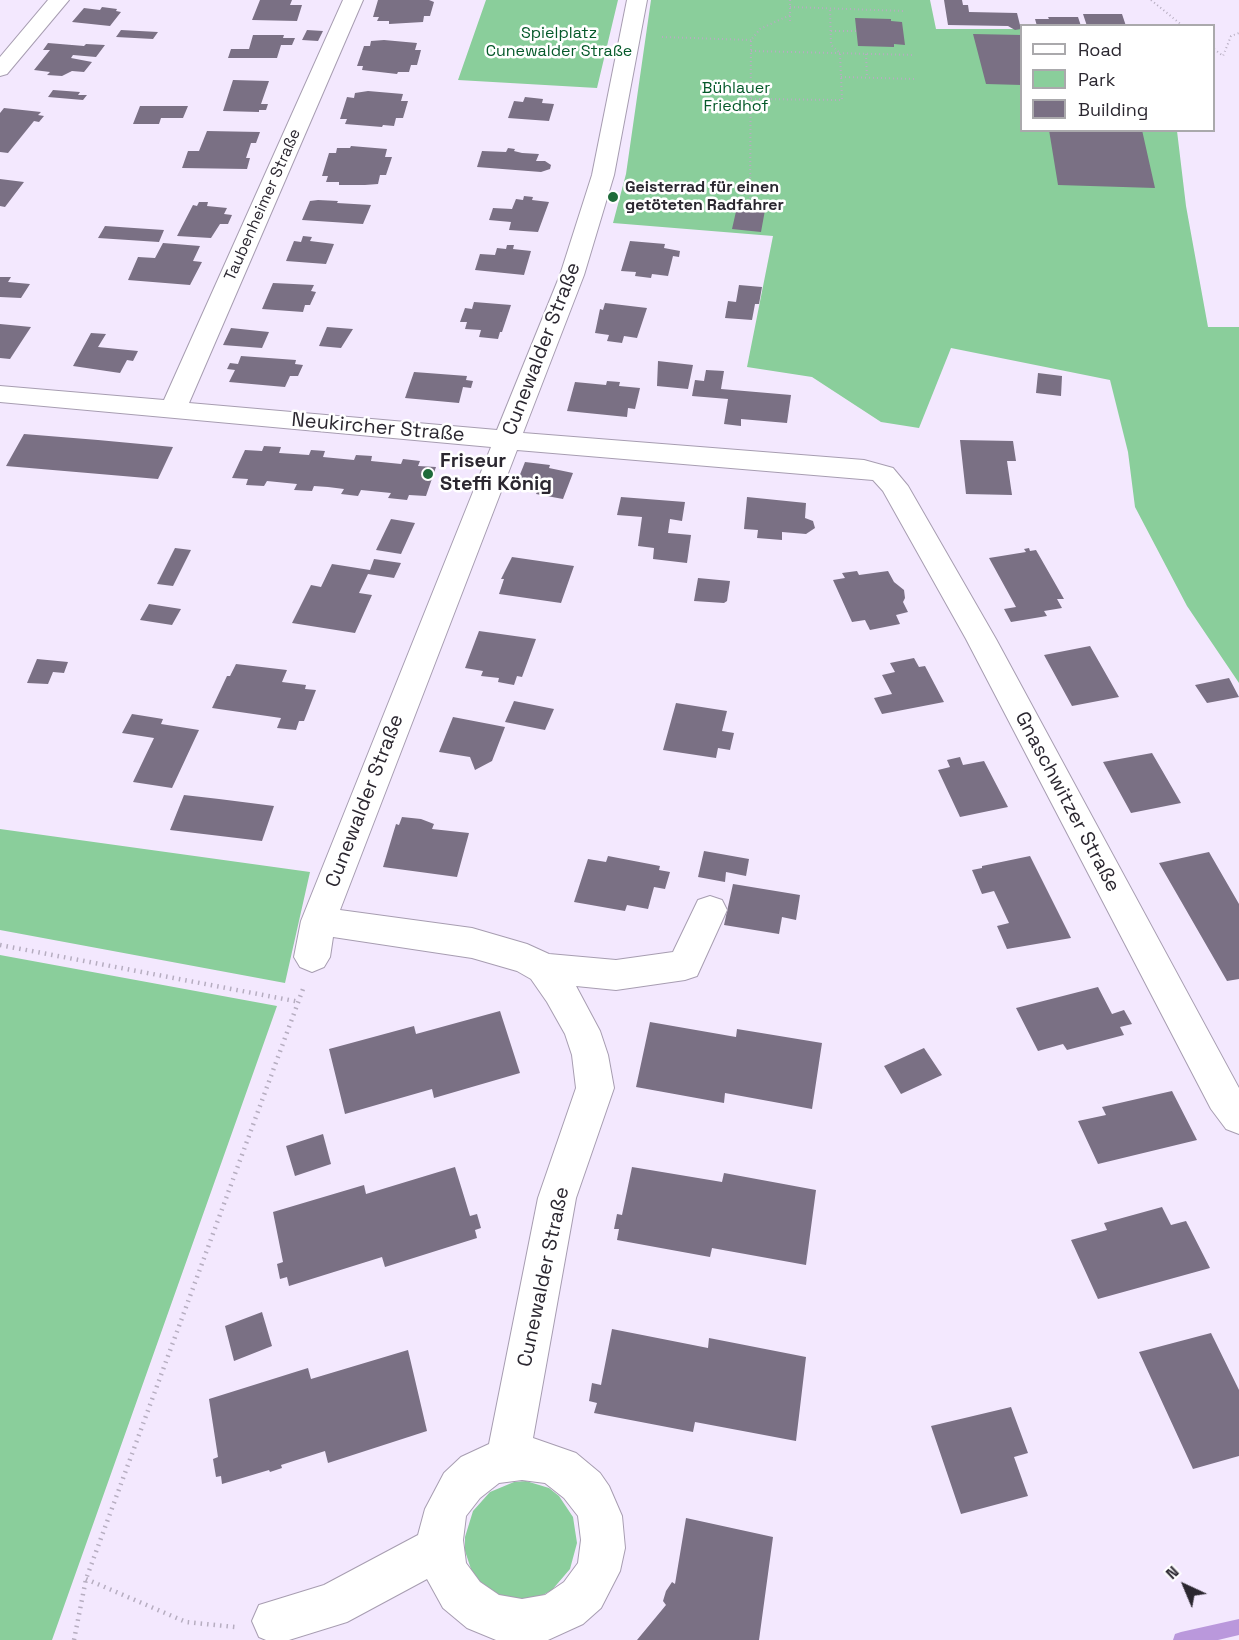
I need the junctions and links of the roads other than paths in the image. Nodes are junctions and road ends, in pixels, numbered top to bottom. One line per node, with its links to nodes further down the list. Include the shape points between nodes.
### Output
1 (59, 0): 4 (street)
2 (353, 0): 6 (street, Taubenheimer Straße)
3 (637, 0): 7 (street, Cunewalder Straße, via 603,176 572,275)
4 (0, 70)
5 (0, 394): 6 (street, Neukircher Straße)
6 (173, 409): 7 (street, Neukircher Straße)
7 (507, 440): 8 (street, Neukircher Straße, via 864,469 883,474); 10 (street, Cunewalder Straße)
8 (894, 486): 13 (street, Gnaschwitzer Straße, via 981,639 1224,1097)
9 (710, 910): 12 (street, Cunewalder Straße, via 684,965 616,975)
10 (318, 921): 11 (street, Cunewalder Straße); 12 (street, Cunewalder Straße, via 472,943 505,951)
11 (312, 957)
12 (543, 968): 14 (street, Cunewalder Straße, via 582,1031 595,1088 557,1198)
13 (1239, 1118)
14 (508, 1458): 15 (street, via 491,1464 460,1489 445,1526); 15 (street, via 532,1457 554,1462 590,1492 597,1507 602,1539 595,1573 586,1588 576,1601 547,1620 514,1625 498,1622 470,1606 459,1594 445,1564)
15 (443, 1546): 16 (street, via 331,1606)
16 (275, 1621)

